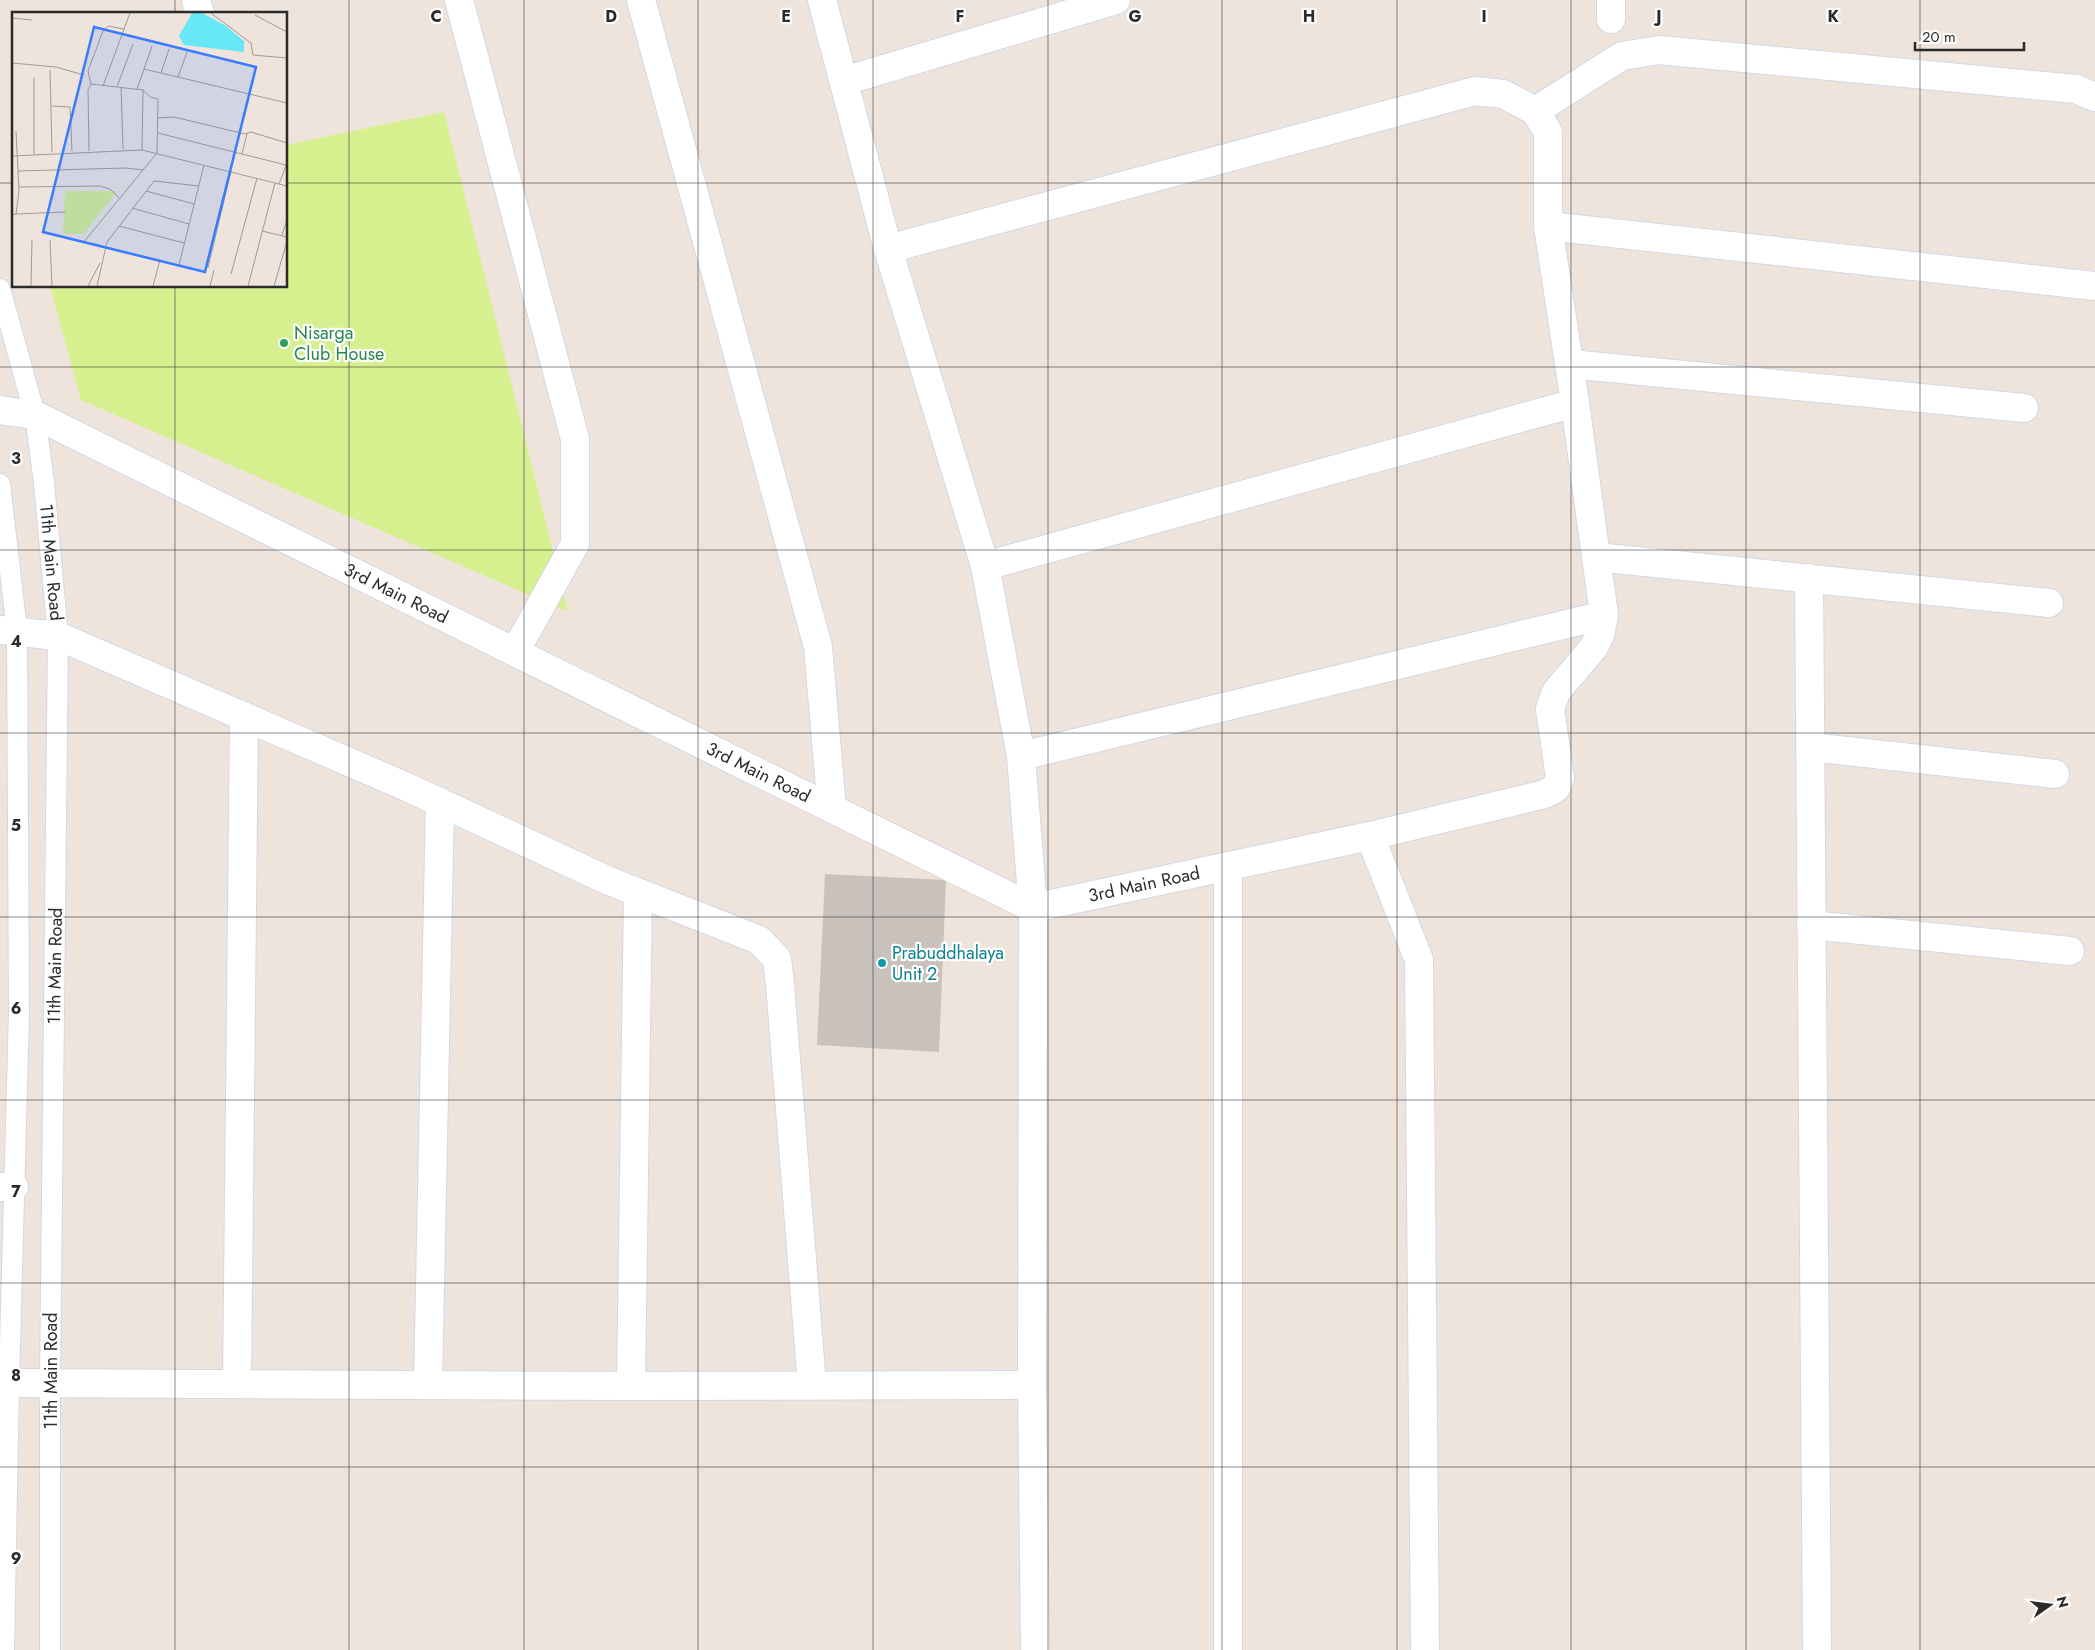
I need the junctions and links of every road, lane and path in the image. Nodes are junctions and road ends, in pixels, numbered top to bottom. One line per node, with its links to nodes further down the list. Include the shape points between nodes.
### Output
1 (459, 0): 25 (street, via 575,439 575,544)
2 (641, 0): 31 (street, via 818,647)
3 (822, 0): 5 (street)
4 (1116, 0): 5 (street)
5 (844, 81): 9 (street)
6 (2095, 97): 7 (street, via 2076,90 1659,50 1622,56)
7 (1535, 111): 8 (street, via 1548,132); 9 (street, via 1503,94 1475,91)
8 (1548, 226): 10 (street); 12 (street)
9 (888, 249): 19 (street)
10 (2095, 286)
11 (0, 289): 16 (lane, 11th Main Road)
12 (1570, 364): 13 (street); 14 (street)
13 (1576, 402): 18 (street); 19 (street)
14 (2024, 408)
15 (0, 410): 16 (street, 3rd Main Road)
16 (35, 415): 24 (lane, 11th Main Road); 25 (street, 3rd Main Road)
17 (0, 484): 23 (lane, 11th Main Road)
18 (1596, 557): 20 (street); 22 (street)
19 (984, 566): 28 (street)
20 (1809, 578): 21 (street); 27 (street)
21 (2048, 602)
22 (1604, 615): 28 (street); 32 (street, 3rd Main Road, via 1594,646 1556,692 1550,708 1560,778 1556,788 1545,794)
23 (9, 630): 24 (street); 38 (lane, 11th Main Road, via 19,1012)
24 (58, 636): 26 (street); 40 (lane, 11th Main Road)
25 (514, 652): 31 (street, 3rd Main Road)
26 (244, 716): 30 (street); 41 (street)
27 (1810, 747): 29 (street); 36 (street)
28 (1021, 756): 35 (street)
29 (2055, 774)
30 (440, 802): 34 (street); 42 (street)
31 (832, 809): 35 (street, 3rd Main Road)
32 (1370, 836): 33 (street, 3rd Main Road); 50 (street, via 1419,960)
33 (1228, 867): 35 (street, 3rd Main Road); 49 (street)
34 (638, 893): 43 (street, via 759,940 777,959); 45 (street)
35 (1033, 908): 44 (street)
36 (1811, 925): 37 (street); 51 (street)
37 (2070, 952)
38 (7, 1187): 39 (lane, 11th Main Road)
39 (9, 1383): 40 (street); 46 (lane, 11th Main Road)
40 (50, 1383): 41 (street); 47 (lane, 11th Main Road)
41 (237, 1384): 42 (street)
42 (428, 1384): 45 (street)
43 (812, 1385): 44 (street); 45 (street)
44 (1032, 1385): 48 (street)
45 (631, 1386)
46 (4, 1650)
47 (50, 1650)
48 (1035, 1650)
49 (1228, 1650)
50 (1425, 1650)
51 (1817, 1650)

